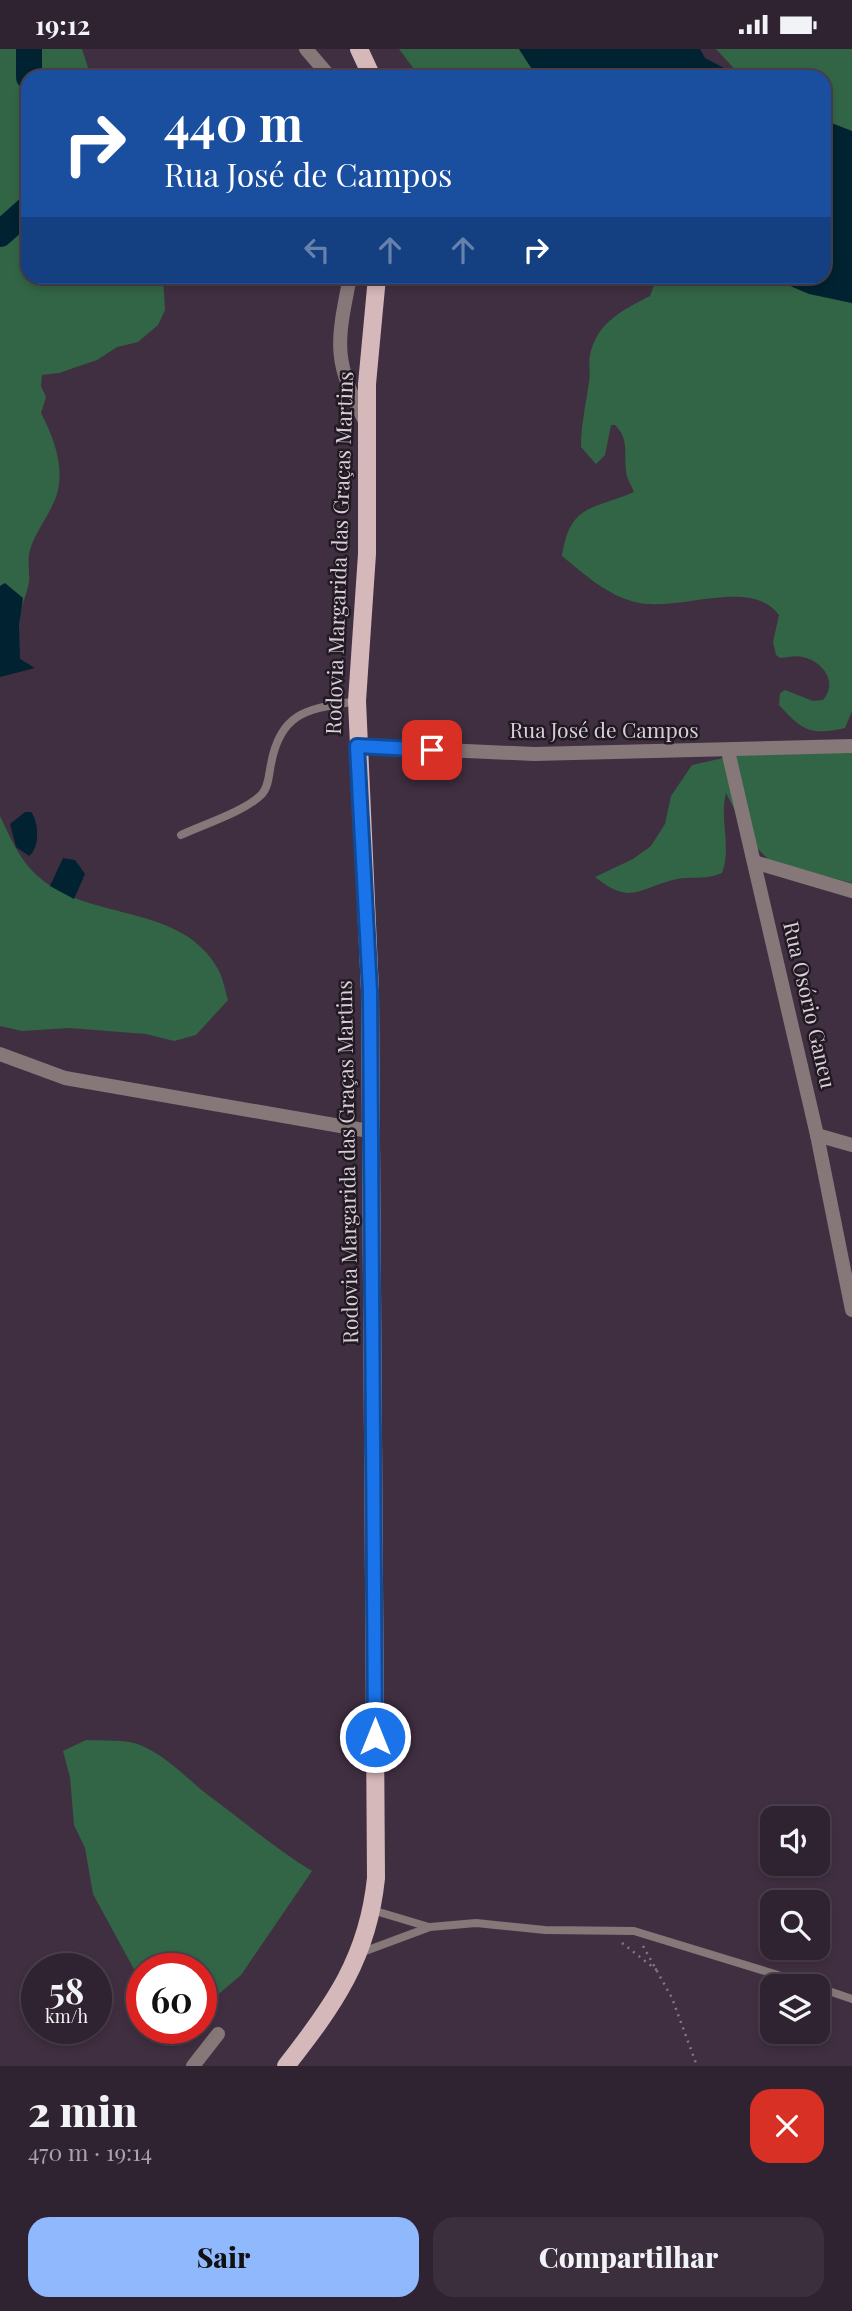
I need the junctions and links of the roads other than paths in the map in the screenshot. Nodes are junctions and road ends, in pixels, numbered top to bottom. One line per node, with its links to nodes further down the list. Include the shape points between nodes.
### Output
1 (306, 49): 3 (street)
2 (359, 49): 4 (main road)
3 (324, 70)
4 (369, 70)
5 (349, 284): 7 (street, via 338,354 344,379)
6 (376, 284): 7 (main road, Rodovia Margarida das Graças Martins)
7 (367, 426): 8 (main road, Rodovia Margarida das Graças Martins, via 367,555)
8 (357, 701): 10 (main road, Rodovia Margarida das Graças Martins); 12 (lane, via 302,712 277,739 260,796)
9 (852, 745): 11 (street, Rua José de Campos)
10 (357, 746): 11 (street, Rua José de Campos, via 534,754); 16 (main road, Rodovia Margarida das Graças Martins, via 370,991)
11 (728, 751): 13 (street, Rua Osório Ganeu)
12 (181, 835)
13 (754, 862): 14 (street); 17 (street, Rua Osório Ganeu)
14 (852, 891)
15 (0, 1054): 16 (street, via 65,1078)
16 (369, 1132): 20 (main road, Rodovia Margarida das Graças Martins, via 376,1844)
17 (817, 1135): 18 (street); 19 (street, Rua Osório Ganeu)
18 (852, 1145)
19 (852, 1310)
20 (372, 1910): 21 (lane); 22 (main road, Rodovia Margarida das Graças Martins)
21 (430, 1927): 22 (lane); 23 (lane, via 476,1923 545,1930 634,1931)
22 (360, 1953): 28 (main road, Rodovia Margarida das Graças Martins, via 330,2008)
23 (774, 1974)
24 (830, 1992): 25 (lane)
25 (852, 1999)
26 (218, 2033): 27 (street)
27 (193, 2066)
28 (286, 2066)

